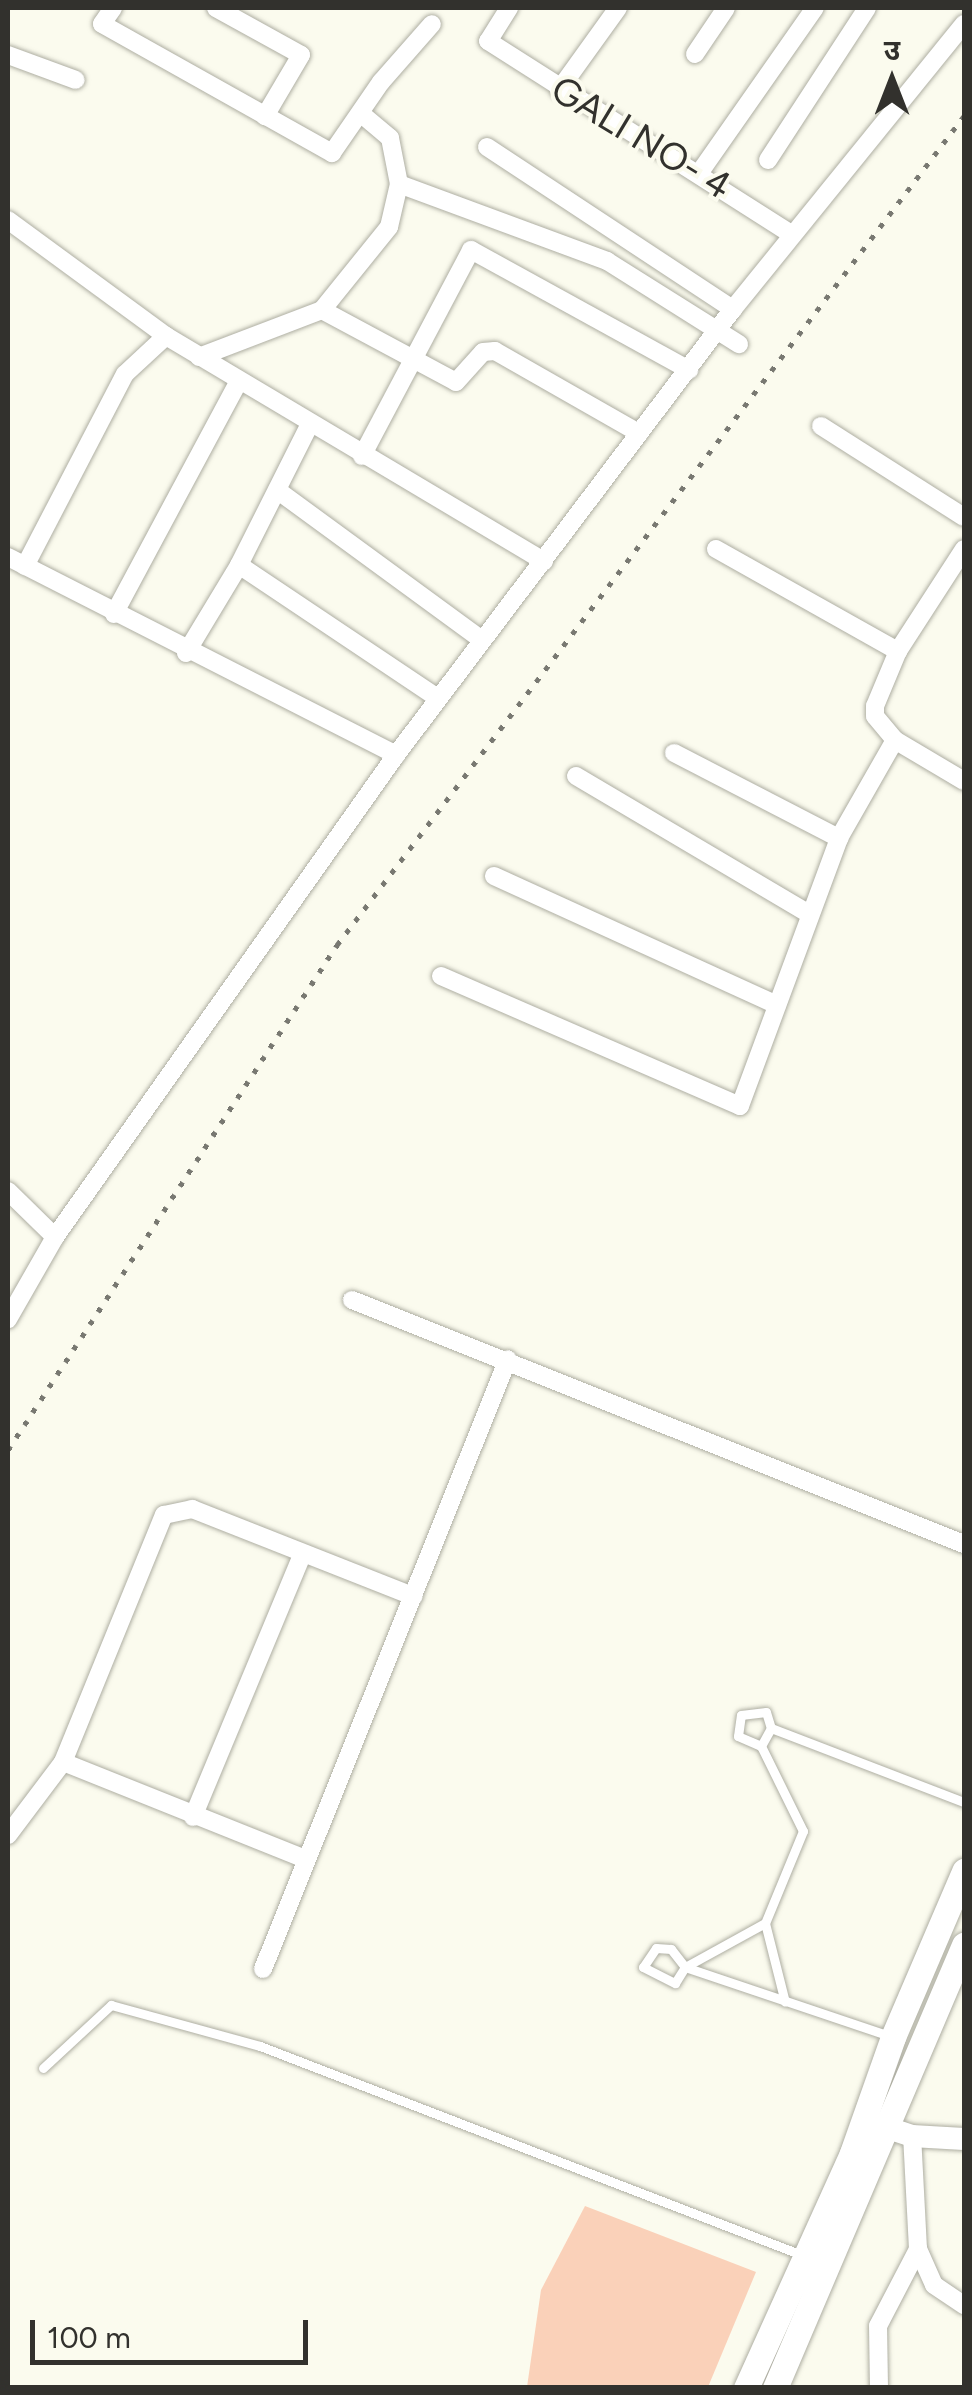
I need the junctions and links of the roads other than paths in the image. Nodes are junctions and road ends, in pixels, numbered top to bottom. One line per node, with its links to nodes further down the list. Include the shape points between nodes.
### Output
1 (114, 8): 15 (street, via 102,24)
2 (216, 8): 15 (street, via 301,55)
3 (510, 8): 13 (street, GALI NO- 4, via 488,41)
4 (618, 8): 13 (street)
5 (726, 8): 10 (street)
6 (815, 8): 18 (street)
7 (867, 8): 17 (street)
8 (432, 24): 14 (street)
9 (964, 24): 21 (street)
10 (694, 54)
11 (8, 55): 12 (street)
12 (76, 80)
13 (559, 90): 18 (street, GALI NO- 4)
14 (360, 113): 15 (street, via 332,154); 19 (street, via 390,138)
15 (264, 116)
16 (487, 147): 22 (street)
17 (768, 160)
18 (700, 172): 21 (street, GALI NO- 4)
19 (398, 184): 23 (street, via 389,227); 24 (street, via 607,261)
20 (8, 220): 25 (street)
21 (792, 235): 22 (street)
22 (734, 308): 24 (street)
23 (322, 310): 27 (street); 28 (street)
24 (721, 329): 26 (street); 29 (street)
25 (166, 336): 27 (street); 42 (street, via 125,374)
26 (740, 344)
27 (200, 357): 30 (street)
28 (414, 359): 29 (street, via 471,250); 33 (street, via 456,382 484,352 494,352); 34 (street)
29 (688, 370): 33 (street)
30 (239, 381): 31 (street); 43 (street)
31 (310, 424): 34 (street); 35 (street)
32 (821, 426): 36 (street)
33 (639, 433): 40 (street)
34 (362, 456): 40 (street)
35 (277, 490): 41 (street); 44 (street)
36 (964, 518)
37 (716, 549): 45 (street)
38 (964, 549): 45 (street)
39 (8, 556): 42 (street)
40 (544, 562): 44 (street)
41 (240, 565): 46 (street); 47 (street)
42 (25, 566): 43 (street)
43 (114, 614): 46 (street)
44 (482, 640): 47 (street)
45 (898, 651): 48 (street, via 875,706 875,716)
46 (186, 653): 50 (street)
47 (438, 698): 50 (street)
48 (895, 740): 52 (street); 53 (street)
49 (674, 753): 53 (street)
50 (396, 756): 59 (street)
51 (576, 776): 55 (street)
52 (964, 782)
53 (839, 838): 55 (street)
54 (494, 876): 57 (street)
55 (808, 914): 57 (street)
56 (441, 976): 57 (street, via 740,1106)
57 (777, 1004)
58 (8, 1192): 59 (street)
59 (55, 1237): 61 (street)
60 (352, 1300): 62 (street)
61 (8, 1319)
62 (508, 1359): 63 (street); 65 (street)
63 (964, 1544)
64 (302, 1555): 65 (street); 68 (street, via 192,1509 164,1514); 70 (street)
65 (412, 1596): 72 (street)
66 (770, 1728): 67 (lane); 67 (lane, via 766,1712 741,1715 738,1736); 69 (lane)
67 (761, 1746): 74 (lane, via 802,1831)
68 (63, 1762): 70 (street); 71 (street)
69 (964, 1802)
70 (194, 1817): 72 (street)
71 (8, 1835)
72 (306, 1860): 77 (street)
73 (964, 1871): 79 (main road)
74 (765, 1923): 76 (lane); 78 (lane)
75 (964, 1945): 81 (main road)
76 (685, 1967): 76 (lane, via 674,1982 643,1967 656,1948 671,1949); 78 (lane)
77 (263, 1969)
78 (784, 2002): 79 (lane)
79 (892, 2037): 81 (main road)
80 (43, 2068): 85 (lane, via 110,2005 260,2046)
81 (875, 2123): 82 (street); 85 (main road); 88 (main road)
82 (912, 2136): 83 (street); 84 (street)
83 (964, 2139)
84 (918, 2249): 86 (street, via 934,2285); 89 (street, via 878,2326)
85 (802, 2255): 87 (main road)
86 (964, 2305)
87 (746, 2388)
88 (776, 2388)
89 (879, 2388)

